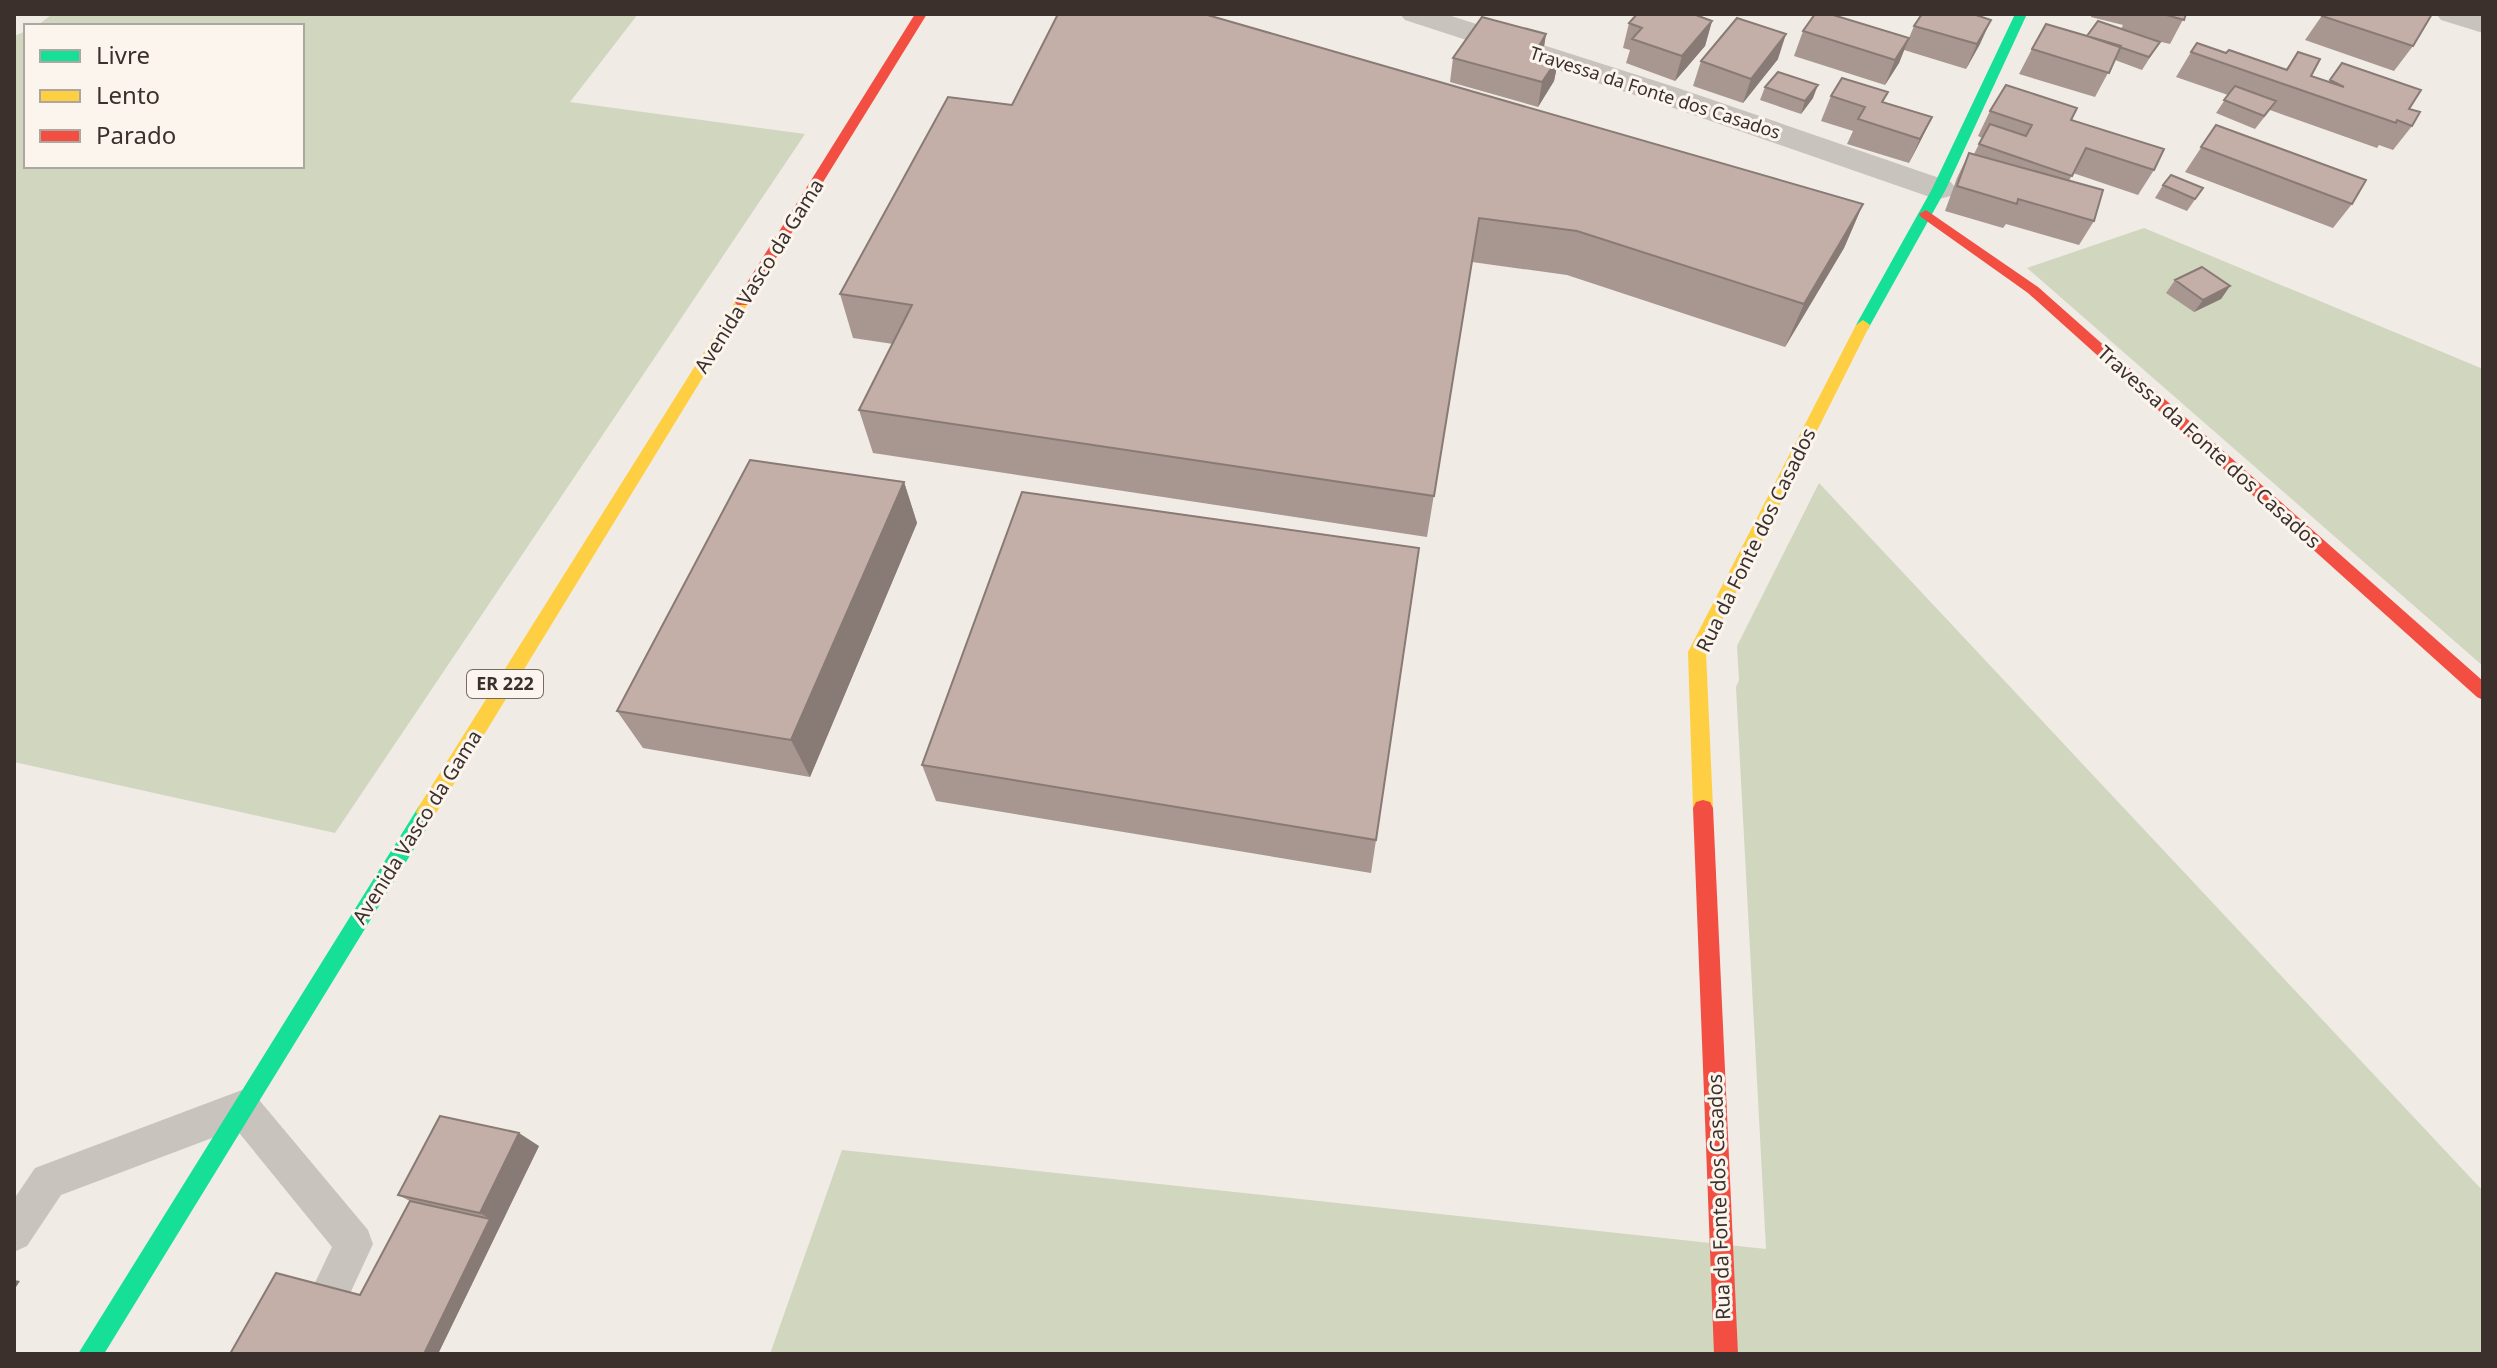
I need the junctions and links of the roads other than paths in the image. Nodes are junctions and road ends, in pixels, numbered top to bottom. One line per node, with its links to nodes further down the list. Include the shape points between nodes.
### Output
1 (921, 14): 8 (street, Avenida Vasco da Gama / ER 222)
2 (1415, 14): 6 (street, Travessa da Fonte dos Casados, via 1667,95)
3 (2021, 14): 6 (street, Rua da Fonte dos Casados)
4 (2451, 14): 5 (street)
5 (2483, 24)
6 (1932, 201): 7 (street, Travessa da Fonte dos Casados); 12 (street, Rua da Fonte dos Casados, via 1697,652)
7 (2483, 692)
8 (242, 1108): 9 (lane, via 48,1181); 10 (street, Avenida Vasco da Gama / ER 222); 11 (lane, via 354,1244)
9 (14, 1233)
10 (90, 1354)
11 (301, 1354)
12 (1726, 1354)

